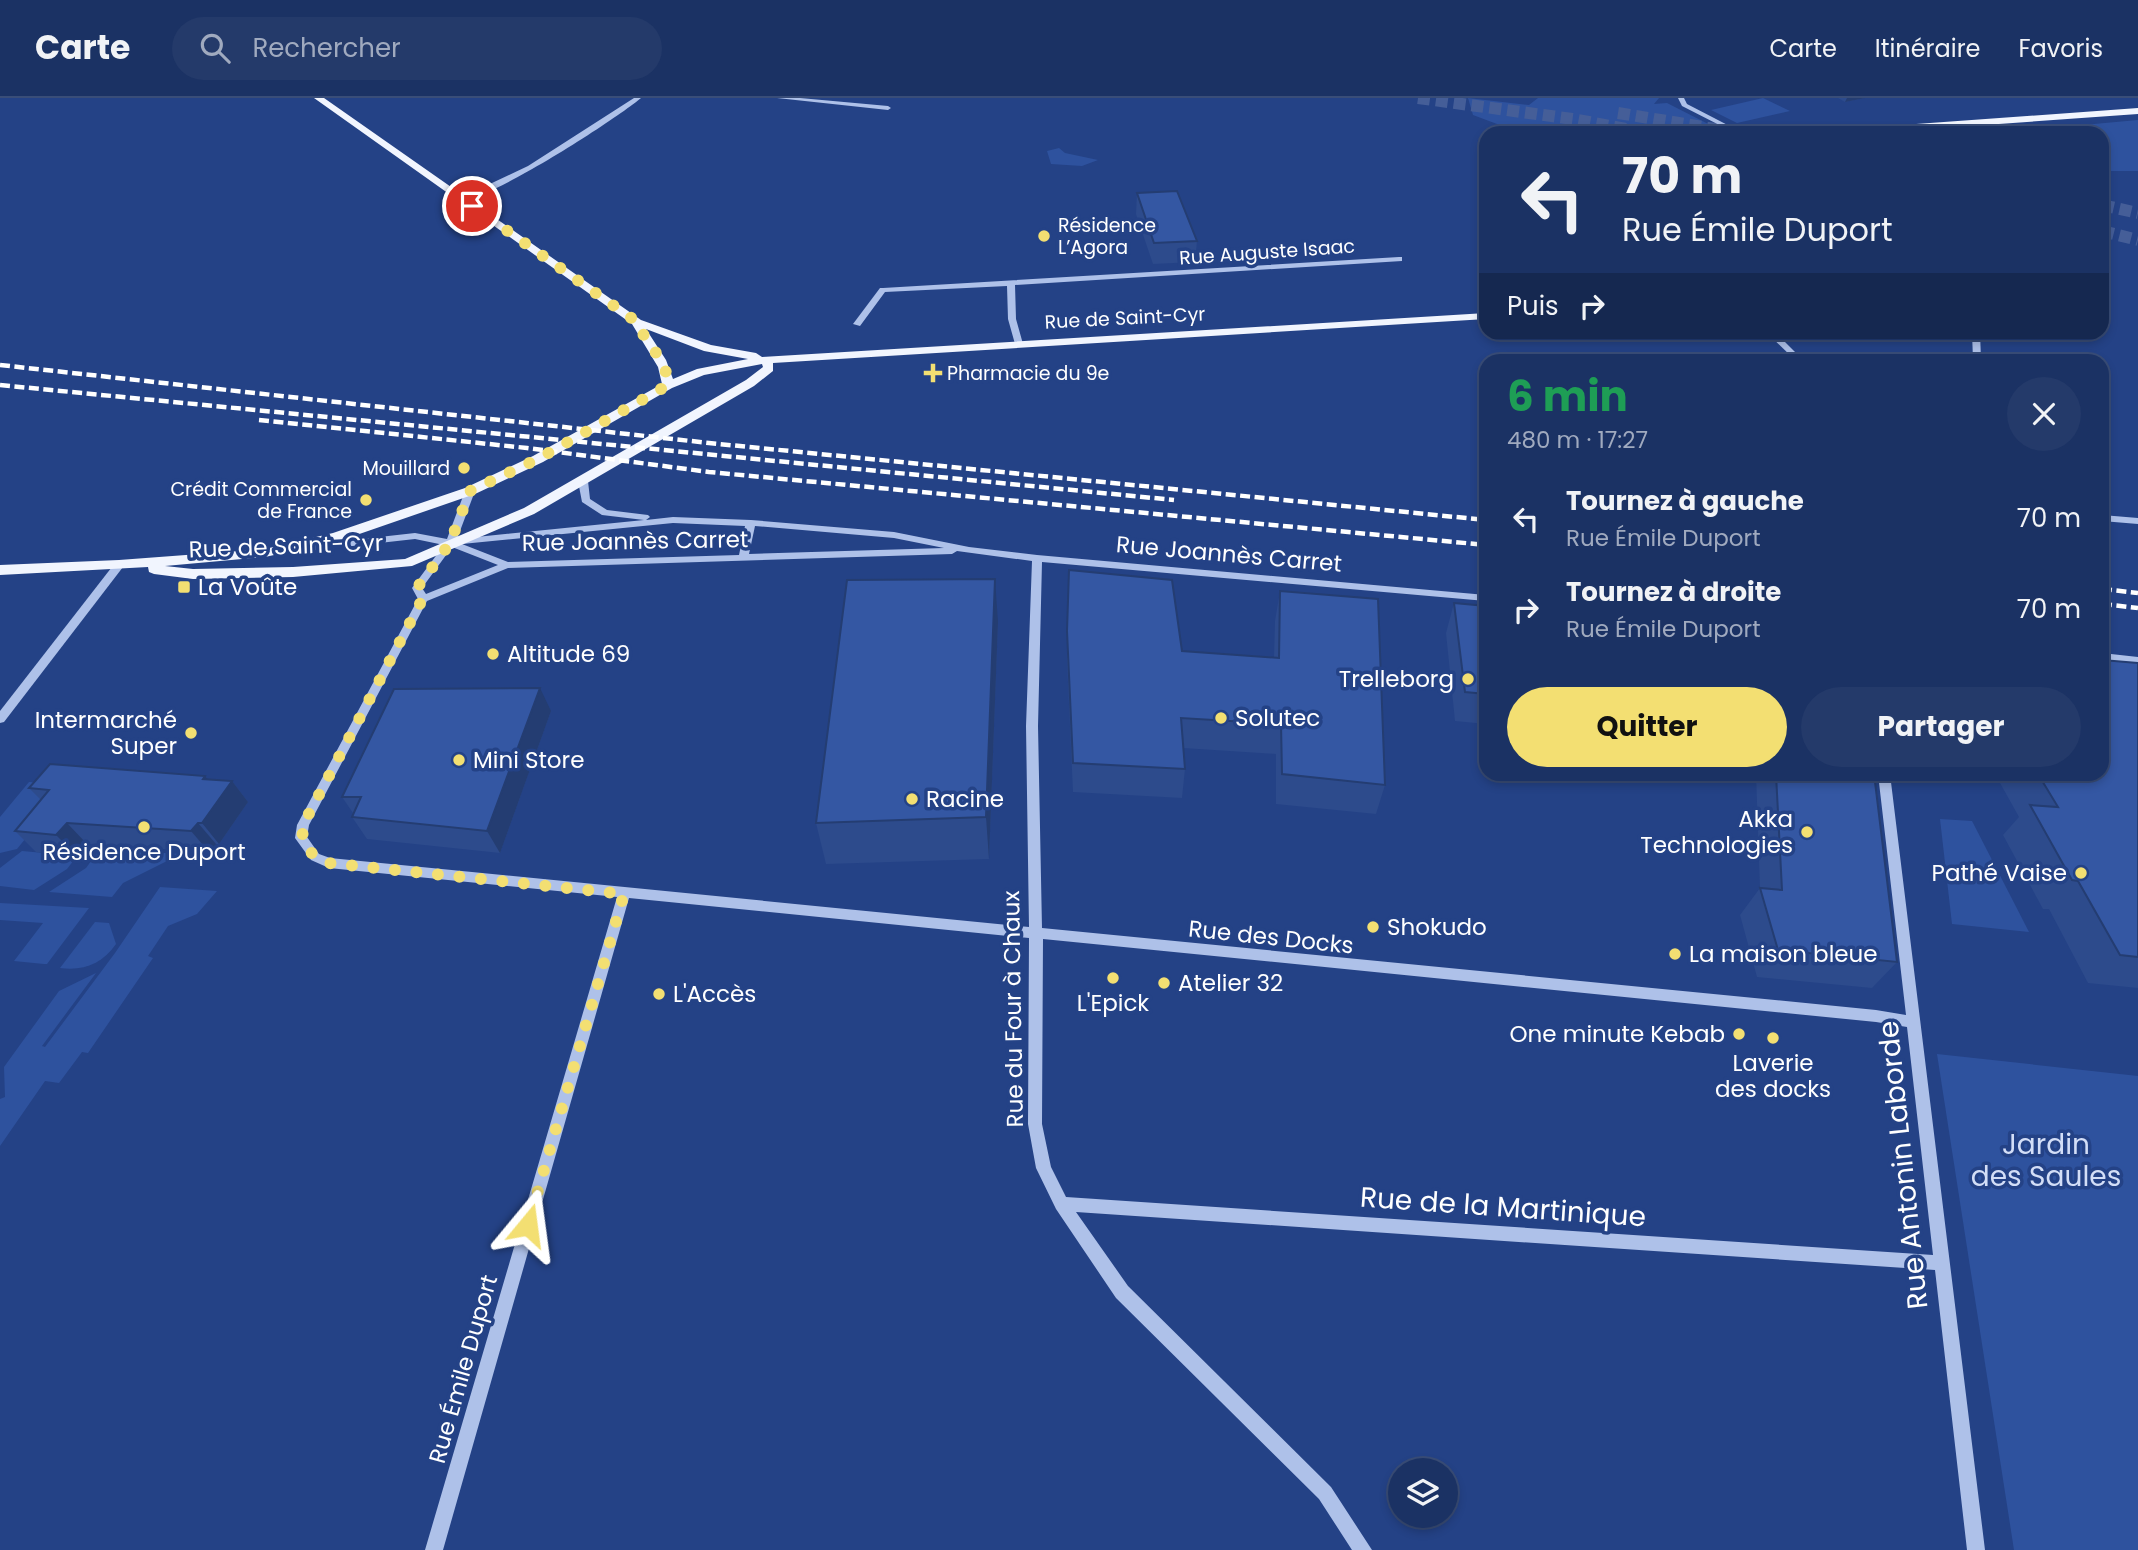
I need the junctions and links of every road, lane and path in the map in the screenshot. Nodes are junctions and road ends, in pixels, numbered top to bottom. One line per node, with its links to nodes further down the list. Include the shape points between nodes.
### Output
1 (318, 98): 9 (main road)
2 (638, 98): 9 (street, via 555,151)
3 (780, 98): 5 (street)
4 (1681, 98): 7 (street, via 1684,105)
5 (888, 108)
6 (2138, 111): 8 (main road)
7 (1726, 126)
8 (1930, 126)
9 (462, 200): 13 (main road)
10 (1399, 260): 11 (street, Rue Auguste Isaac)
11 (1011, 283): 14 (street, Rue Auguste Isaac, via 883,290); 16 (street, via 1012,319)
12 (1479, 316): 16 (main road, Rue de Saint-Cyr)
13 (637, 322): 18 (main road, via 708,348); 19 (main road, via 644,340 666,366)
14 (857, 324)
15 (1778, 340): 17 (street)
16 (1019, 344): 18 (main road, Rue de Saint-Cyr)
17 (1792, 354)
18 (766, 360): 19 (main road, Rue de Saint-Cyr, via 701,372); 20 (main road, Rue de Saint-Cyr, via 769,368 750,383)
19 (668, 385): 21 (main road, Rue de Saint-Cyr, via 538,459)
20 (583, 481): 23 (street, via 585,500 601,512); 26 (main road, Rue de Saint-Cyr, via 519,516)
21 (470, 491): 26 (street); 28 (main road, Rue de Saint-Cyr, via 338,537)
22 (2109, 519): 24 (street)
23 (673, 520): 25 (street, Rue Joannès Carret); 26 (street, Rue Joannès Carret)
24 (2138, 522)
25 (751, 523): 27 (street, Rue Joannès Carret, via 894,535); 30 (street)
26 (450, 543): 28 (street, Rue de Saint-Cyr, via 415,536); 31 (main road, Rue de Saint-Cyr, via 407,563 293,572 193,574); 32 (street, Rue Joannès Carret); 35 (street, via 417,588)
27 (970, 550): 29 (street, Rue Joannès Carret); 30 (street, Rue Joannès Carret)
28 (265, 553): 31 (main road, Rue de Saint-Cyr)
29 (1037, 558): 34 (street, Rue Joannès Carret); 41 (street, Rue du Four à Chaux, via 1032,726)
30 (743, 559): 32 (street, Rue Joannès Carret)
31 (119, 565): 33 (main road, Rue de Saint-Cyr); 38 (street)
32 (507, 565): 35 (street)
33 (0, 570)
34 (1479, 597)
35 (423, 599): 40 (street, via 303,825 305,847 329,863)
36 (2109, 658): 37 (street)
37 (2138, 661)
38 (0, 719)
39 (1885, 781): 42 (street, Rue Antonin Laborde)
40 (624, 894): 41 (street, Rue des Docks); 45 (street, Rue Émile Duport)
41 (1036, 935): 42 (street, Rue des Docks); 43 (street, Rue du Four à Chaux, via 1035,1124 1044,1168)
42 (1913, 1022): 44 (street, Rue Antonin Laborde)
43 (1061, 1204): 44 (street, Rue de la Martinique); 46 (street, Rue du Four à Chaux, via 1122,1292 1325,1493)
44 (1942, 1263): 47 (street, Rue Antonin Laborde)
45 (433, 1550)
46 (1363, 1550)
47 (1976, 1550)

